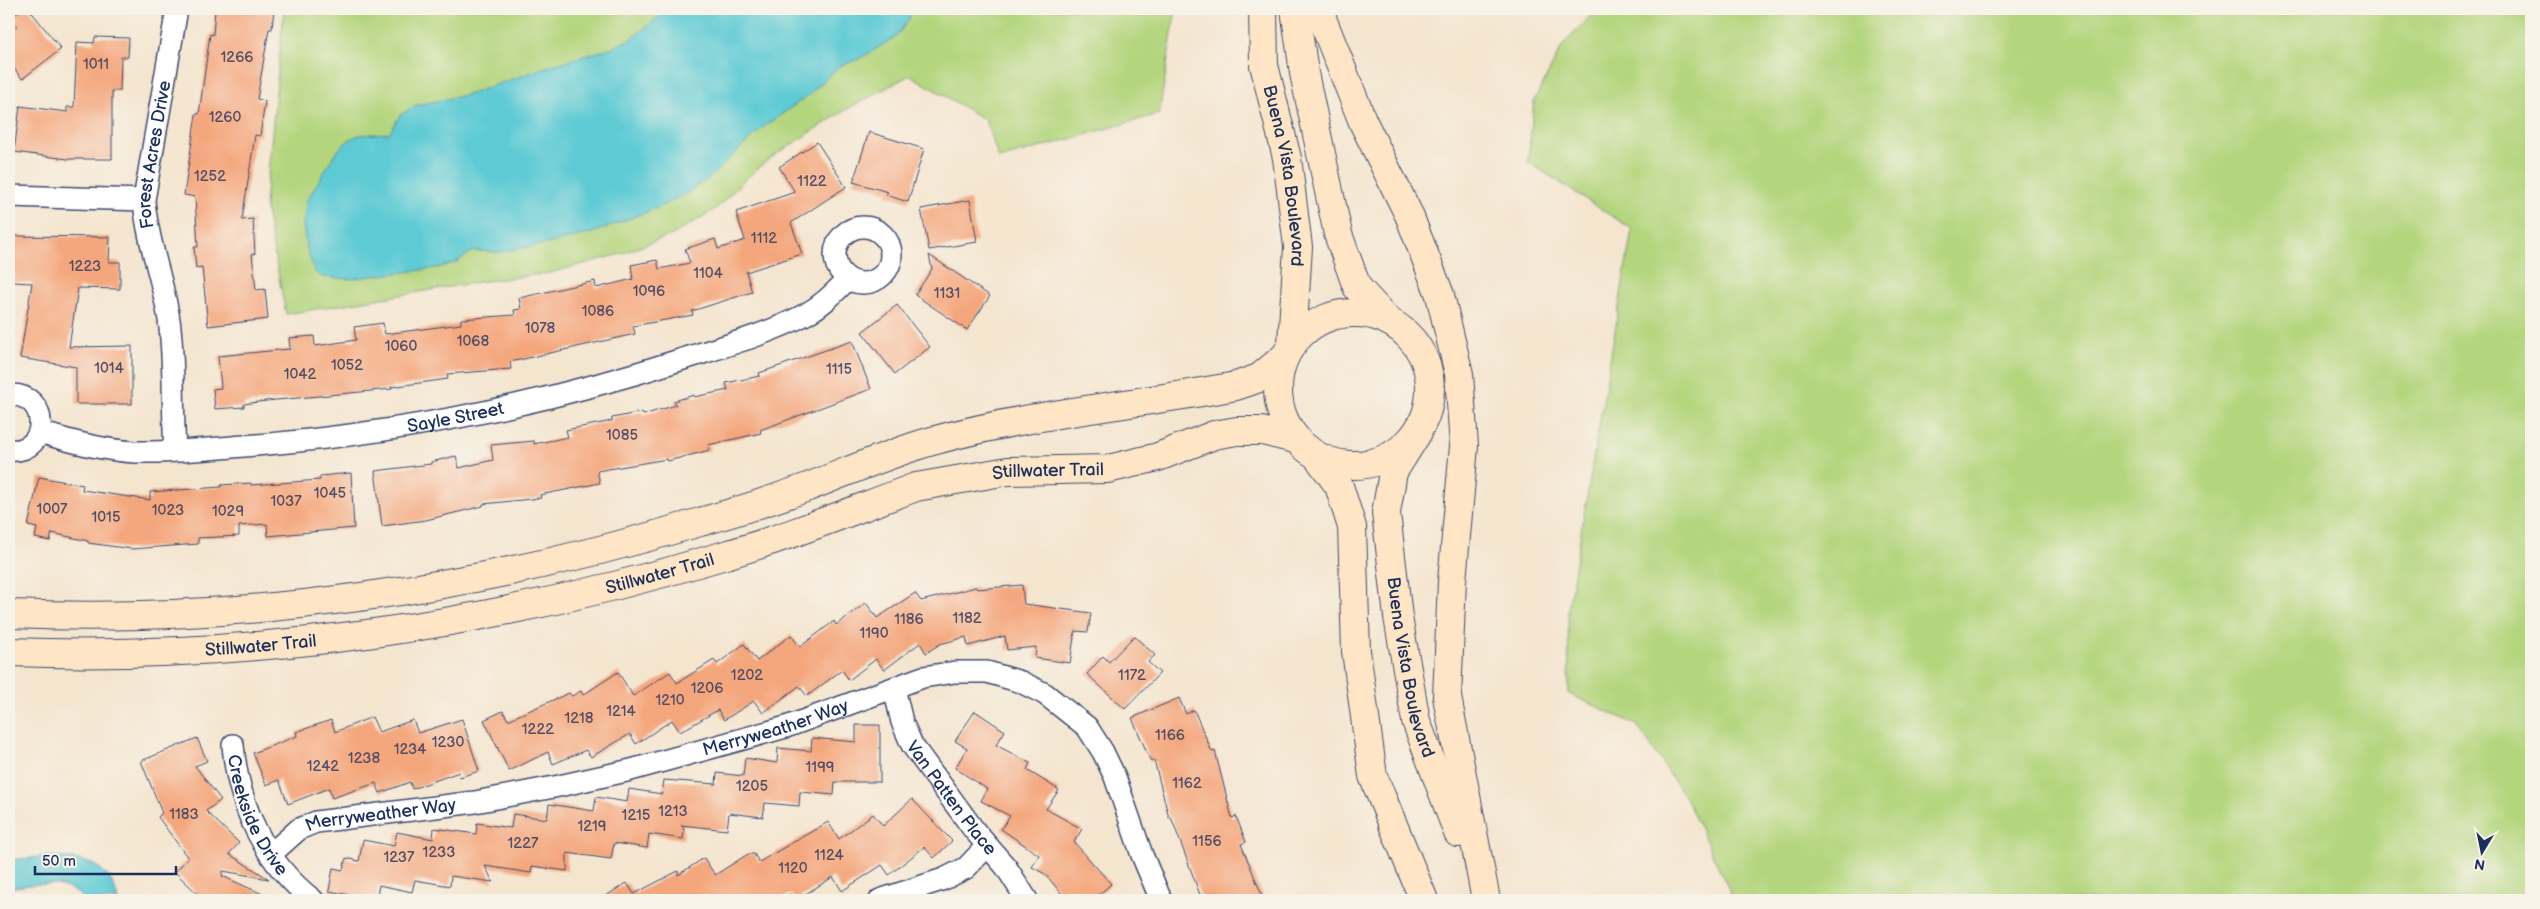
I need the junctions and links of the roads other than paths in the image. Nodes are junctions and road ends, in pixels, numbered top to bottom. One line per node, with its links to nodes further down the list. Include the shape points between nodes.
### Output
1 (177, 9): 6 (street, Forest Acres Drive)
2 (1263, 9): 9 (main road, Buena Vista Boulevard, via 1264,65 1287,158 1298,247)
3 (1296, 9): 8 (main road, Buena Vista Boulevard, via 1304,72 1338,234 1357,287)
4 (1321, 9): 28 (main road, via 1363,122 1409,215 1436,286 1459,374 1464,446 1452,581 1447,697)
5 (9, 196): 6 (street)
6 (144, 200): 15 (street, Forest Acres Drive, via 146,223 165,293 169,323)
7 (848, 279): 15 (street, Sayle Street, via 825,302 798,318 706,351 562,394 481,413 377,431 281,443)
8 (1389, 322): 9 (main road, Buena Vista Boulevard, via 1377,316 1353,312 1330,316 1308,326); 12 (main road, Buena Vista Boulevard, via 1398,326 1415,343 1426,363 1431,387 1428,410)
9 (1287, 350): 13 (main road, Buena Vista Boulevard, via 1278,374 1277,396 1282,418); 17 (main road, via 1259,378 1236,386 1042,416 931,442 702,522 506,572 375,595 239,610 102,616)
10 (9, 395): 11 (street, via 22,396 32,402 41,421)
11 (40, 432): 14 (street, via 25,448); 15 (street, Sayle Street, via 104,449 136,452)
12 (1418, 432): 16 (main road, Buena Vista Boulevard, via 1383,460 1361,465 1339,464); 28 (main road, Buena Vista Boulevard, via 1394,472 1386,513 1398,616 1416,721)
13 (1295, 439): 16 (main road, Buena Vista Boulevard); 18 (main road, Stillwater Trail, via 1262,431 1237,431 1214,435 1158,457 1108,469 1008,471 948,480 916,487 724,556 555,601 468,618 258,647 112,653)
14 (9, 450)
15 (175, 450)
16 (1317, 456): 27 (main road, Buena Vista Boulevard, via 1339,486 1352,527 1356,651 1373,776)
17 (9, 614)
18 (9, 652)
19 (894, 688): 21 (street, Van Patten Place, via 912,746); 22 (street, Merryweather Way, via 786,727 622,772 475,802 316,822 299,829); 26 (street, Merryweather Way, via 923,677 987,672 1021,682 1070,712 1087,727 1103,752)
20 (233, 744): 22 (street, Creekside Drive, via 235,773 242,800 254,828)
21 (988, 846): 24 (street, via 966,868 944,879); 25 (street, Van Patten Place)
22 (271, 854): 23 (street, Creekside Drive, via 298,888)
23 (313, 900)
24 (880, 900)
25 (1027, 900)
26 (1161, 900)
27 (1424, 900)
28 (1485, 900)

